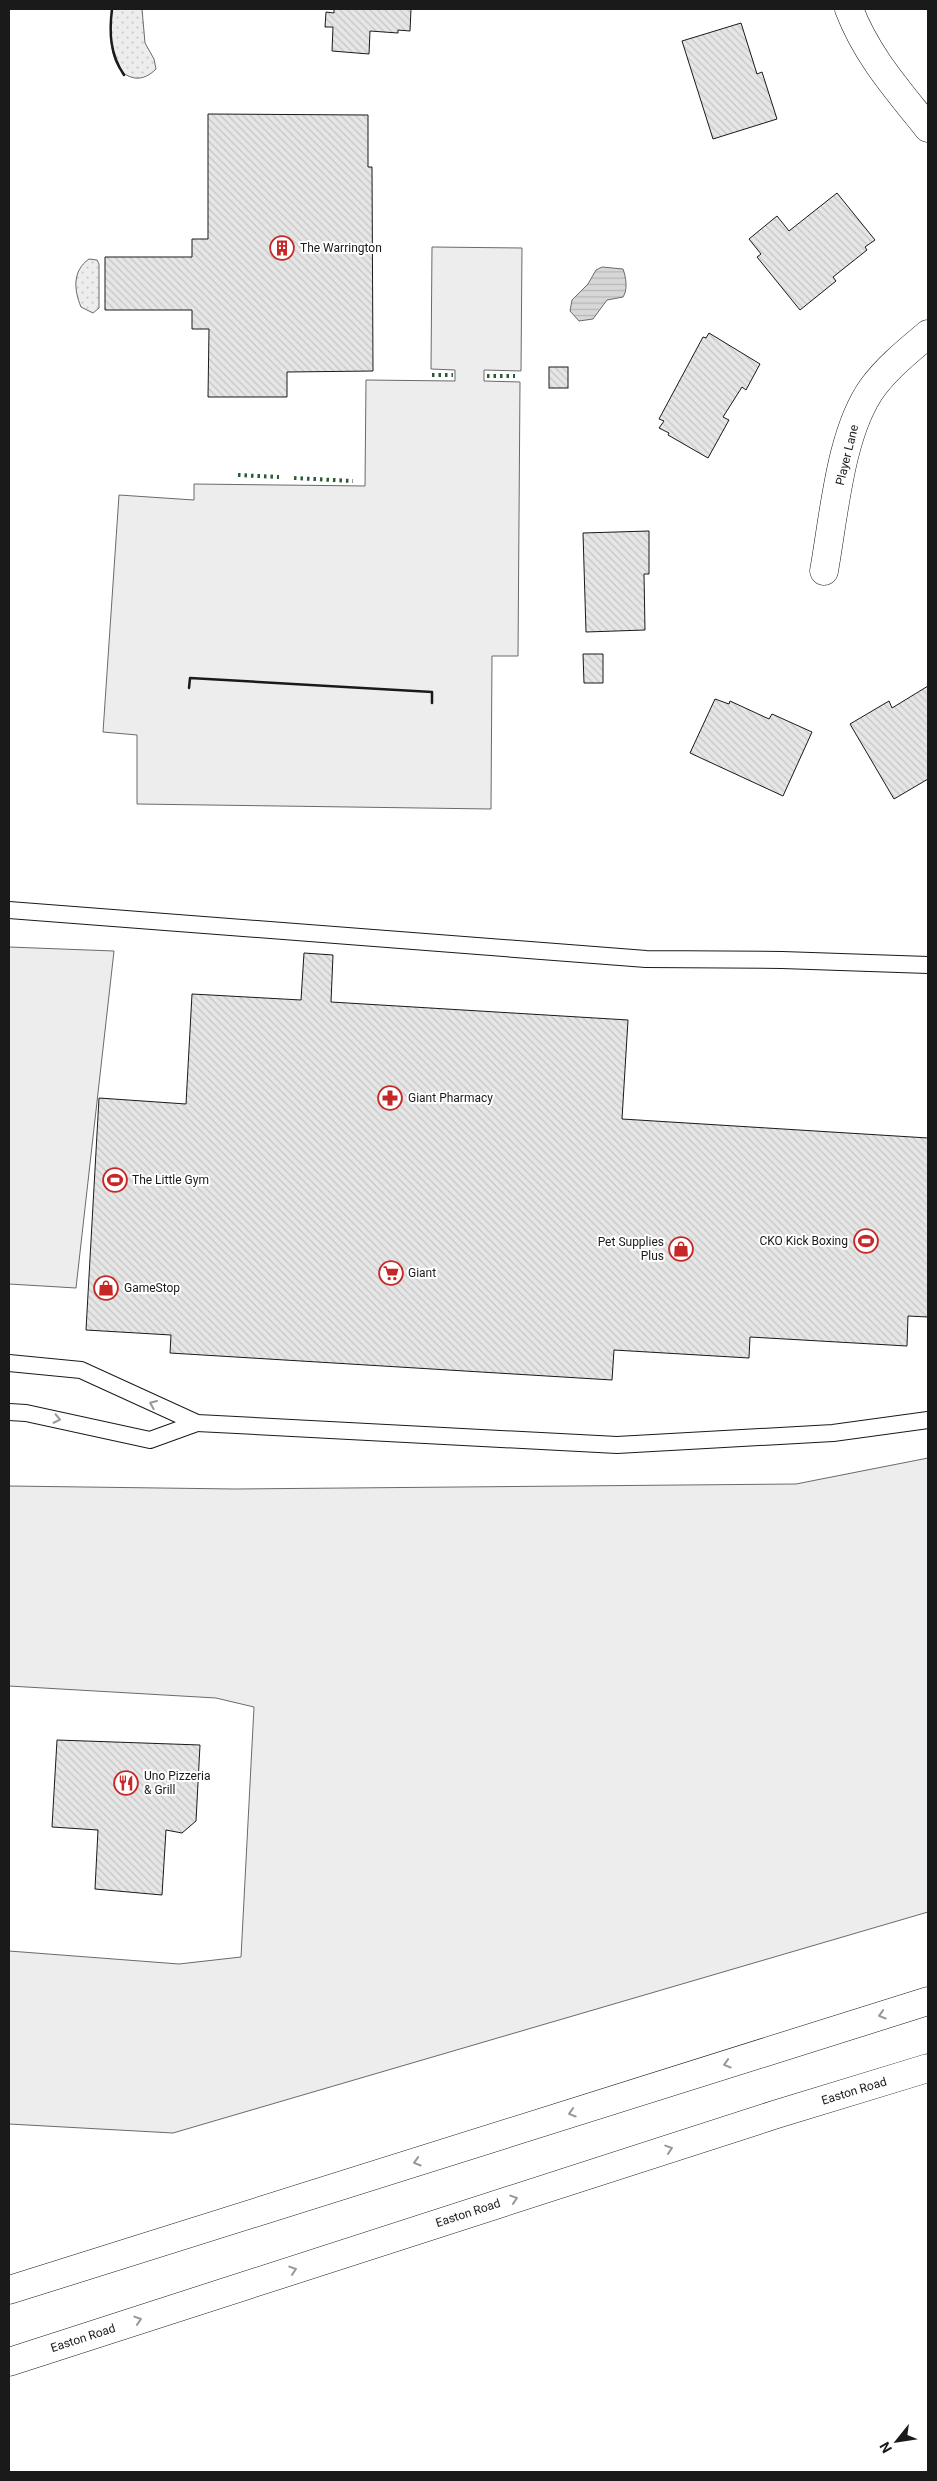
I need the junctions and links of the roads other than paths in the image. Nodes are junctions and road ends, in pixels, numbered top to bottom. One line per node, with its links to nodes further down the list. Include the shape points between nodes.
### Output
1 (849, 9): 2 (main road, via 877,65)
2 (928, 128)
3 (928, 334): 4 (main road, Player Lane, via 897,360 872,389 854,423 844,459)
4 (824, 572)
5 (9, 910): 6 (lane, via 646,959)
6 (928, 965)
7 (9, 1363): 10 (lane, one-way to 7, via 81,1370)
8 (9, 1412): 10 (lane, one-way to 10, via 150,1440)
9 (928, 1420): 10 (lane, via 832,1432 617,1445)
10 (197, 1423)
11 (928, 2000): 13 (main road, one-way to 13)
12 (928, 2068): 14 (main road, Easton Road, one-way to 12)
13 (9, 2290)
14 (9, 2362)

